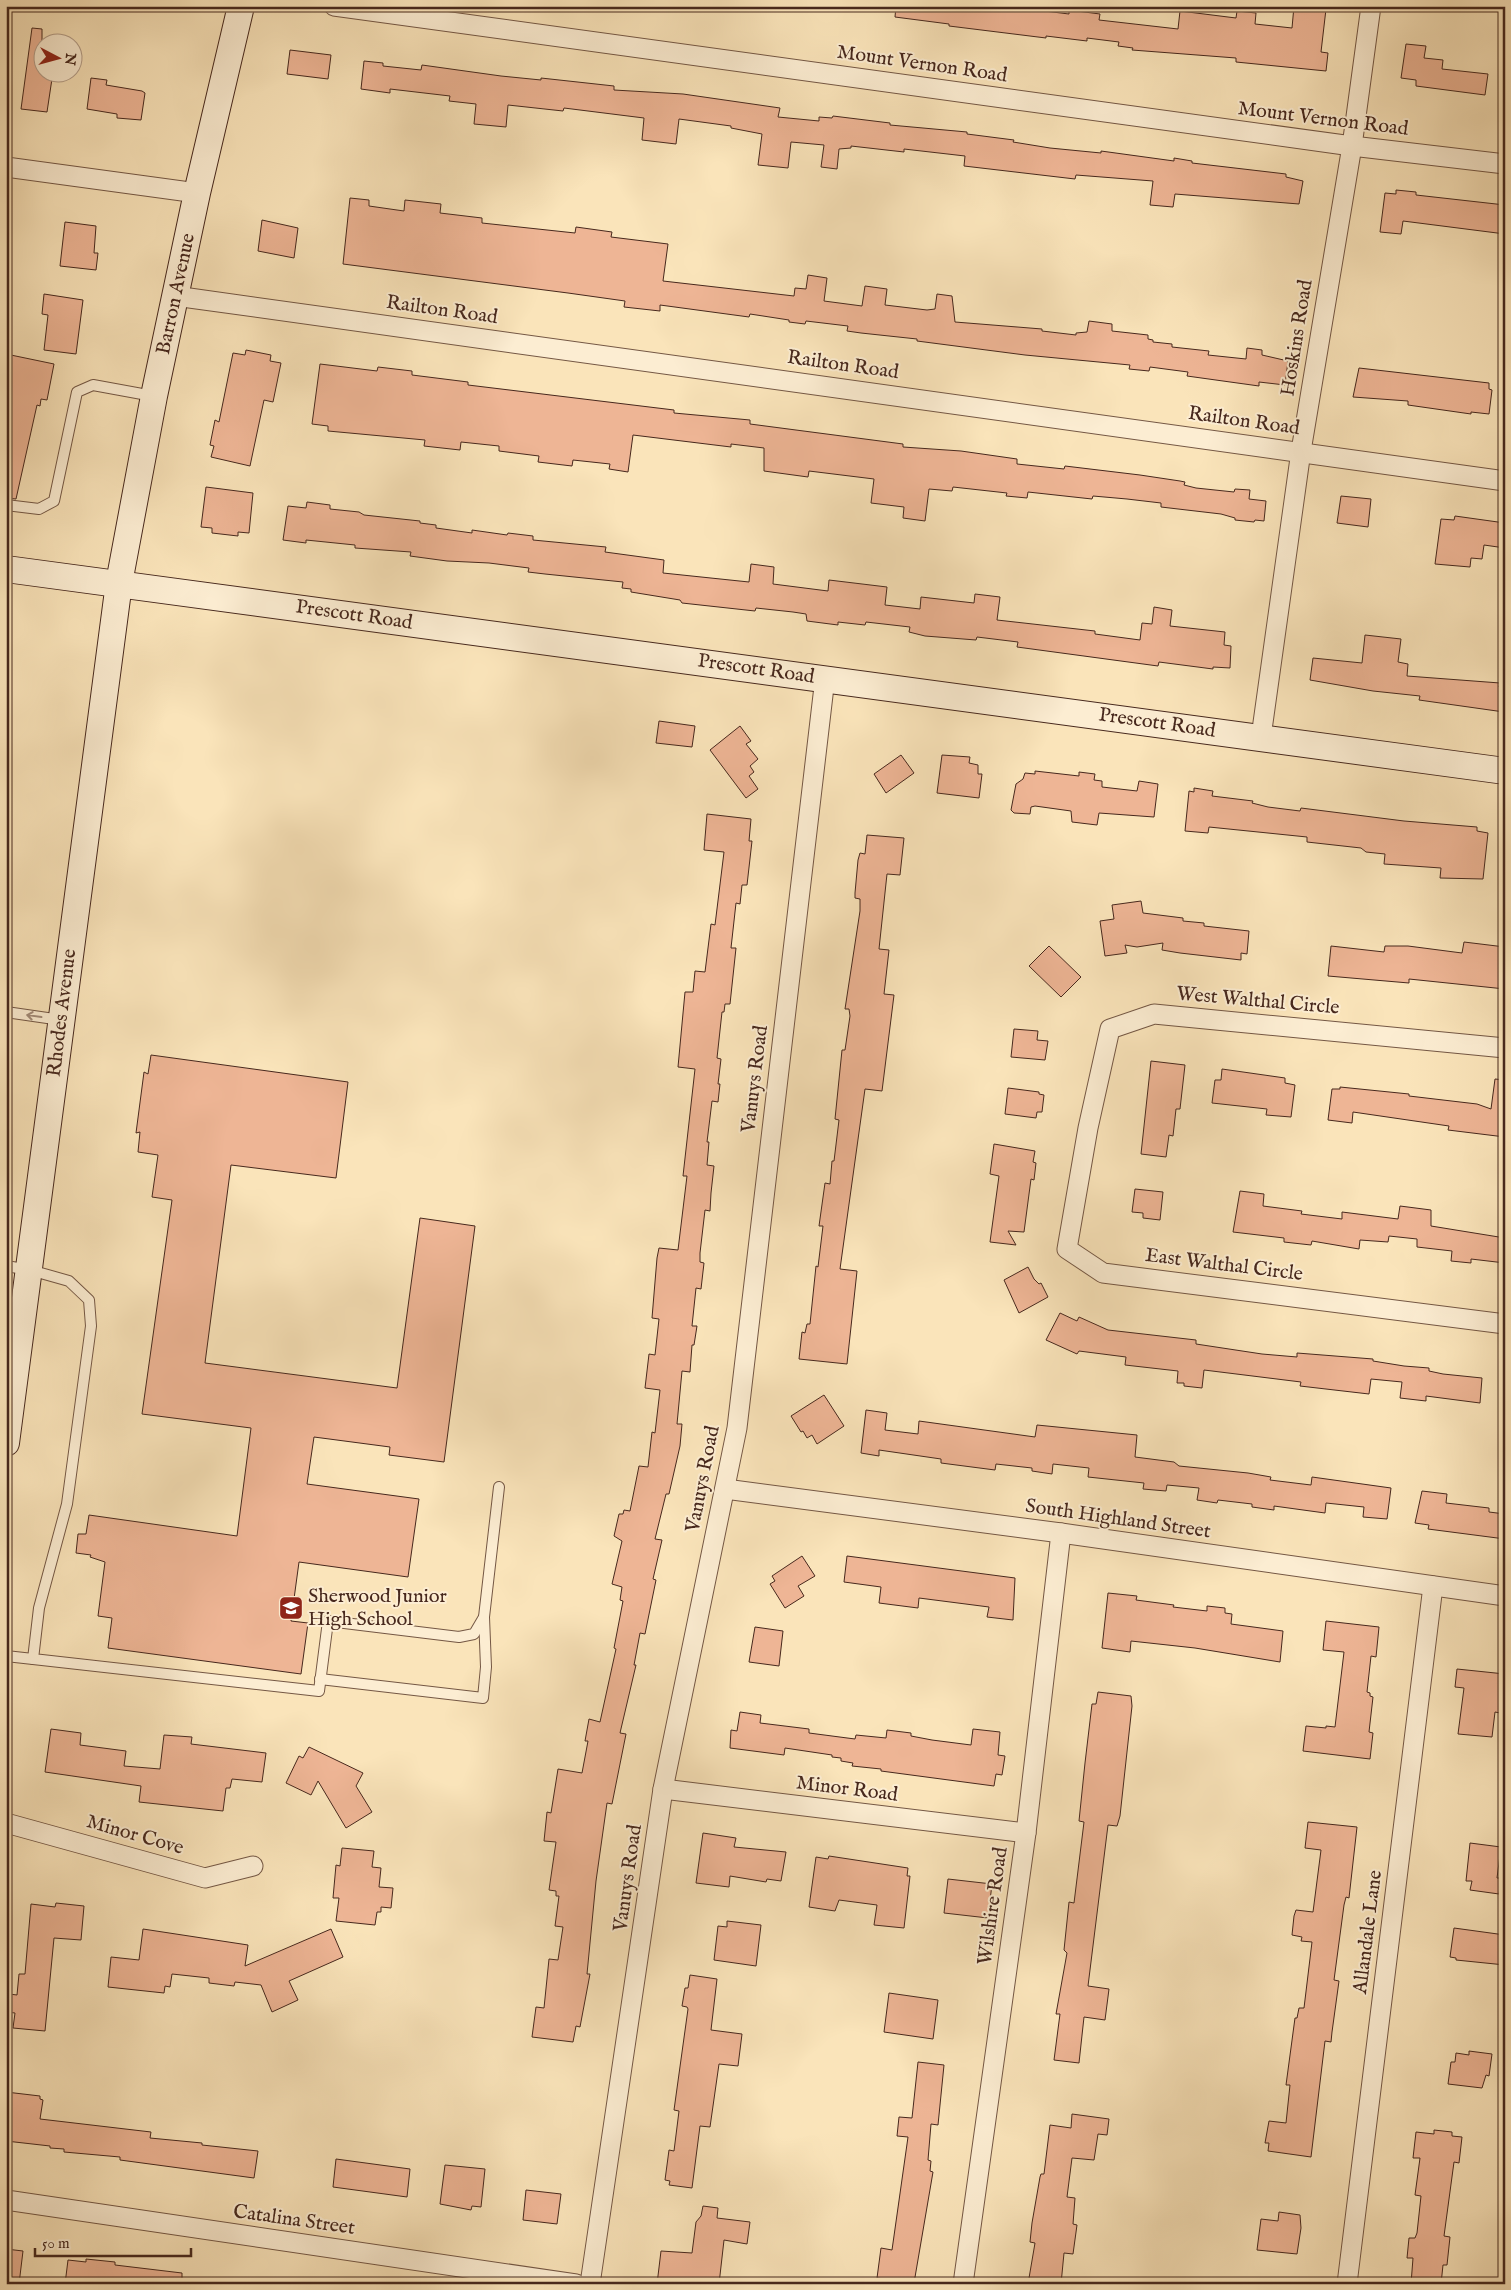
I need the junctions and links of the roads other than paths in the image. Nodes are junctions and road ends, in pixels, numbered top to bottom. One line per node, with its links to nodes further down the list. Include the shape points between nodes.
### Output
1 (241, 6): 7 (main road, Barron Avenue)
2 (334, 6): 4 (street, Mount Vernon Road)
3 (1371, 6): 4 (street, Hoskins Road)
4 (1352, 146): 5 (street, Mount Vernon Road); 10 (street, Hoskins Road)
5 (1505, 164)
6 (6, 167): 7 (street)
7 (197, 193): 8 (main road, Barron Avenue)
8 (175, 296): 9 (main road, Barron Avenue); 10 (street, Railton Road)
9 (154, 396): 12 (lane, via 93,385 77,392 54,501 40,509); 14 (main road, Barron Avenue)
10 (1302, 451): 11 (street, Railton Road); 16 (street, Hoskins Road)
11 (1505, 481)
12 (6, 505)
13 (6, 569): 14 (main road, Prescott Road)
14 (119, 583): 15 (main road, Prescott Road); 19 (main road, Rhodes Avenue)
15 (825, 678): 16 (main road, Prescott Road); 26 (street, Vanuys Road, via 737,1428)
16 (1261, 738): 17 (main road, Prescott Road)
17 (1505, 771)
18 (6, 1012): 19 (lane, one-way to 18)
19 (61, 1020): 22 (main road, Rhodes Avenue)
20 (1505, 1048): 21 (street, West Walthal Circle, via 1154,1014 1110,1029)
21 (1088, 1128): 23 (street, East Walthal Circle, via 1067,1249 1103,1272)
22 (18, 1268): 24 (main road, Rhodes Avenue); 32 (lane, via 68,1281 89,1300 91,1326 67,1504 39,1608)
23 (1505, 1324)
24 (6, 1443)
25 (499, 1487): 30 (lane)
26 (725, 1489): 27 (street, South Highland Street); 34 (street, Vanuys Road)
27 (1061, 1533): 28 (street, South Highland Street); 36 (street, Wilshire Road)
28 (1434, 1586): 29 (street, South Highland Street); 42 (street, Allandale Lane)
29 (1505, 1596)
30 (484, 1617): 33 (lane, via 474,1634 459,1637 328,1621); 33 (lane, via 486,1667 483,1698)
31 (6, 1656): 32 (lane)
32 (33, 1659): 33 (lane, via 318,1691)
33 (320, 1679)
34 (664, 1789): 36 (street, Minor Road); 40 (street, Vanuys Road)
35 (6, 1823): 37 (street, Minor Cove, via 205,1878)
36 (1026, 1833): 41 (street, Wilshire Road)
37 (253, 1866)
38 (6, 2200): 39 (street, Catalina Street)
39 (576, 2284)
40 (590, 2284)
41 (963, 2284)
42 (1347, 2284)

